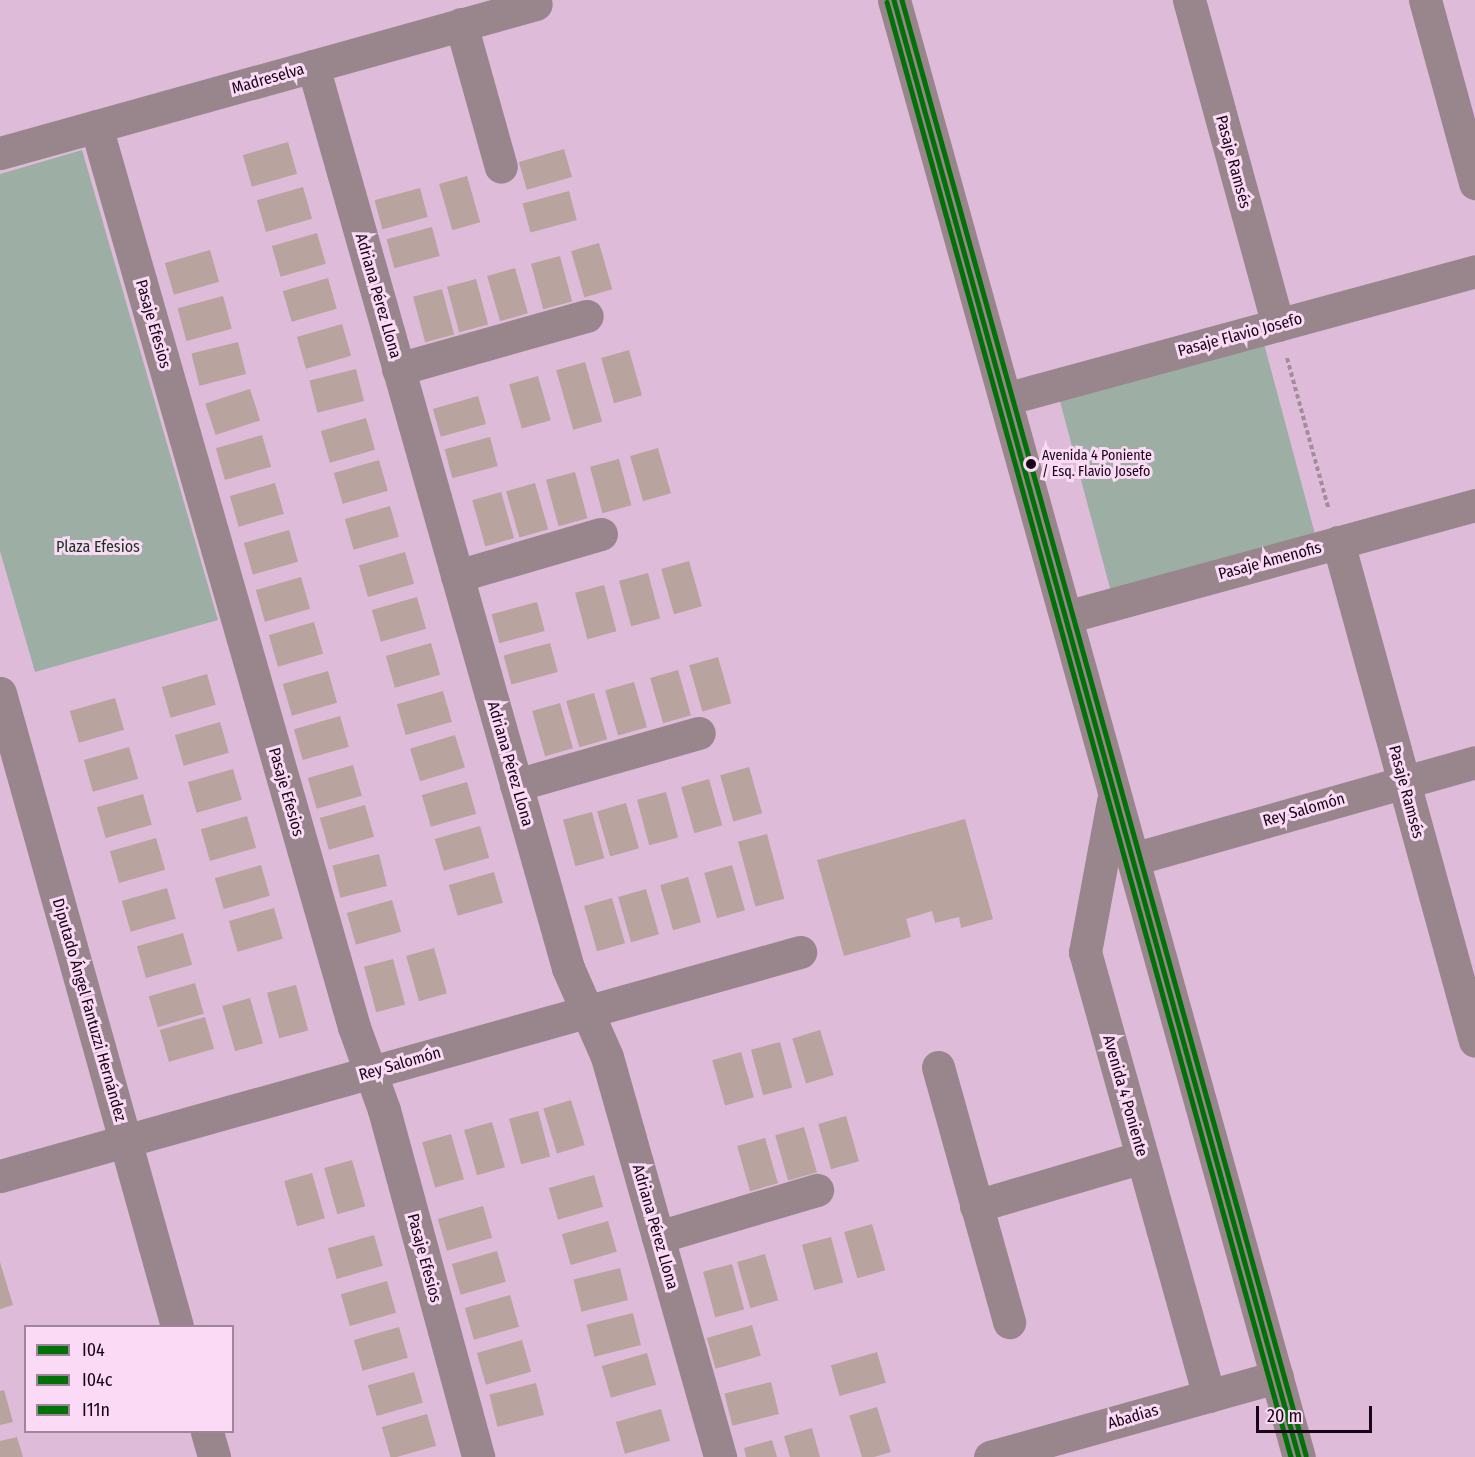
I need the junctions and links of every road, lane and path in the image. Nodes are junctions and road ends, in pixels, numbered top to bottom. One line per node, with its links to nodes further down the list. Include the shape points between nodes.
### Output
1 (894, 0): 15 (street, Avenida 4 Poniente)
2 (1188, 0): 13 (street, Pasaje Ramsés)
3 (1425, 0): 10 (street)
4 (536, 4): 5 (street, Madreselva)
5 (461, 24): 6 (street, Madreselva); 9 (street)
6 (313, 66): 7 (street, Madreselva); 14 (street, Adriana Pérez Llona)
7 (96, 126): 8 (street, Madreselva); 32 (street, Pasaje Efesios)
8 (0, 153)
9 (501, 167)
10 (1475, 183)
11 (1475, 271): 13 (street, Pasaje Flavio Josefo)
12 (587, 316): 14 (street)
13 (1278, 325): 15 (street, Pasaje Flavio Josefo); 18 (path)
14 (398, 369): 19 (street, Adriana Pérez Llona)
15 (1005, 399): 20 (street, Avenida 4 Poniente)
16 (1475, 505): 18 (street, Pasaje Amenofis)
17 (601, 534): 19 (street)
18 (1338, 542): 20 (street, Pasaje Amenofis); 24 (street, Pasaje Ramsés)
19 (457, 576): 25 (street, Adriana Pérez Llona)
20 (1066, 617): 26 (street, Avenida 4 Poniente)
21 (0, 693): 33 (street, Diputado Ángel Fantuzzi Hernández)
22 (699, 733): 25 (street)
23 (1475, 762): 24 (street, Rey Salomón)
24 (1404, 782): 27 (street, Rey Salomón); 30 (street, Pasaje Ramsés)
25 (516, 785): 29 (street, Adriana Pérez Llona, via 568,968)
26 (1115, 793): 27 (street, Avenida 4 Poniente); 34 (street, Avenida 4 Poniente, via 1085,952)
27 (1133, 859): 41 (street, Avenida 4 Poniente)
28 (800, 952): 29 (street, Rey Salomón)
29 (586, 1012): 32 (street, Rey Salomón); 38 (street, Adriana Pérez Llona, via 607,1057)
30 (1475, 1041)
31 (938, 1067): 37 (street)
32 (370, 1072): 33 (street, Rey Salomón); 45 (street, Pasaje Efesios)
33 (126, 1141): 35 (street, Rey Salomón); 40 (street, Diputado Ángel Fantuzzi Hernández)
34 (1142, 1157): 37 (street); 42 (street, Avenida 4 Poniente)
35 (0, 1176)
36 (817, 1190): 38 (street)
37 (976, 1206): 39 (street)
38 (658, 1237): 46 (street, Adriana Pérez Llona)
39 (1009, 1322)
40 (177, 1325)
41 (1276, 1377): 42 (street, Abadias); 48 (street, Avenida 4 Poniente)
42 (1209, 1395): 47 (street, Abadias)
43 (208, 1433): 44 (street)
44 (214, 1457)
45 (478, 1457)
46 (720, 1457)
47 (990, 1457)
48 (1299, 1457)

